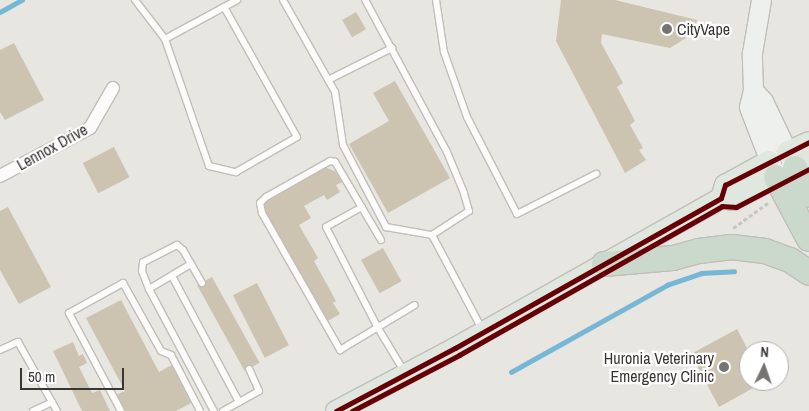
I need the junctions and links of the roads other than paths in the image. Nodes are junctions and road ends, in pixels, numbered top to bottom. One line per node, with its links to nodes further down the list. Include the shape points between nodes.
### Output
1 (135, 0): 8 (lane)
2 (237, 0): 7 (lane)
3 (283, 0): 10 (lane)
4 (365, 0): 9 (lane)
5 (436, 0): 14 (lane, via 444,52 466,117 518,214)
6 (761, 0): 13 (street, via 752,58 754,90 763,102)
7 (224, 6): 8 (lane); 8 (lane, via 297,137 236,172 209,166)
8 (165, 39)
9 (392, 48): 10 (lane); 18 (lane, via 447,152 469,212)
10 (328, 80): 18 (lane, via 335,92 343,145 386,227)
11 (113, 88): 15 (street, Lennox Drive, via 90,128)
12 (809, 142): 13 (main road)
13 (784, 169): 16 (highway); 19 (highway); 22 (main road, via 733,200 721,198)
14 (596, 174)
15 (0, 176)
16 (809, 194)
17 (362, 208): 20 (lane); 28 (lane, via 326,227); 28 (lane, via 335,162 330,161 260,203 262,213 340,350)
18 (432, 235): 29 (lane)
19 (809, 239)
20 (381, 240)
21 (191, 264): 24 (lane); 25 (lane); 26 (lane, via 177,245 143,262 142,271)
22 (604, 264): 23 (highway, via 673,258 732,247 764,251 790,260); 29 (main road)
23 (809, 273)
24 (172, 276): 26 (lane); 34 (lane)
25 (202, 283)
26 (149, 289): 39 (lane)
27 (414, 305): 28 (lane)
28 (378, 328): 32 (lane)
29 (484, 332): 32 (main road)
30 (0, 350): 33 (lane, via 18,342)
31 (249, 369): 34 (lane, via 259,391)
32 (405, 374): 41 (main road)
33 (52, 402): 35 (lane); 36 (lane)
34 (239, 402): 40 (lane)
35 (33, 411)
36 (57, 411)
37 (121, 411): 38 (lane, via 69,313 123,283 162,351 171,355)
38 (200, 411)
39 (214, 411)
40 (223, 411)
41 (336, 411)

